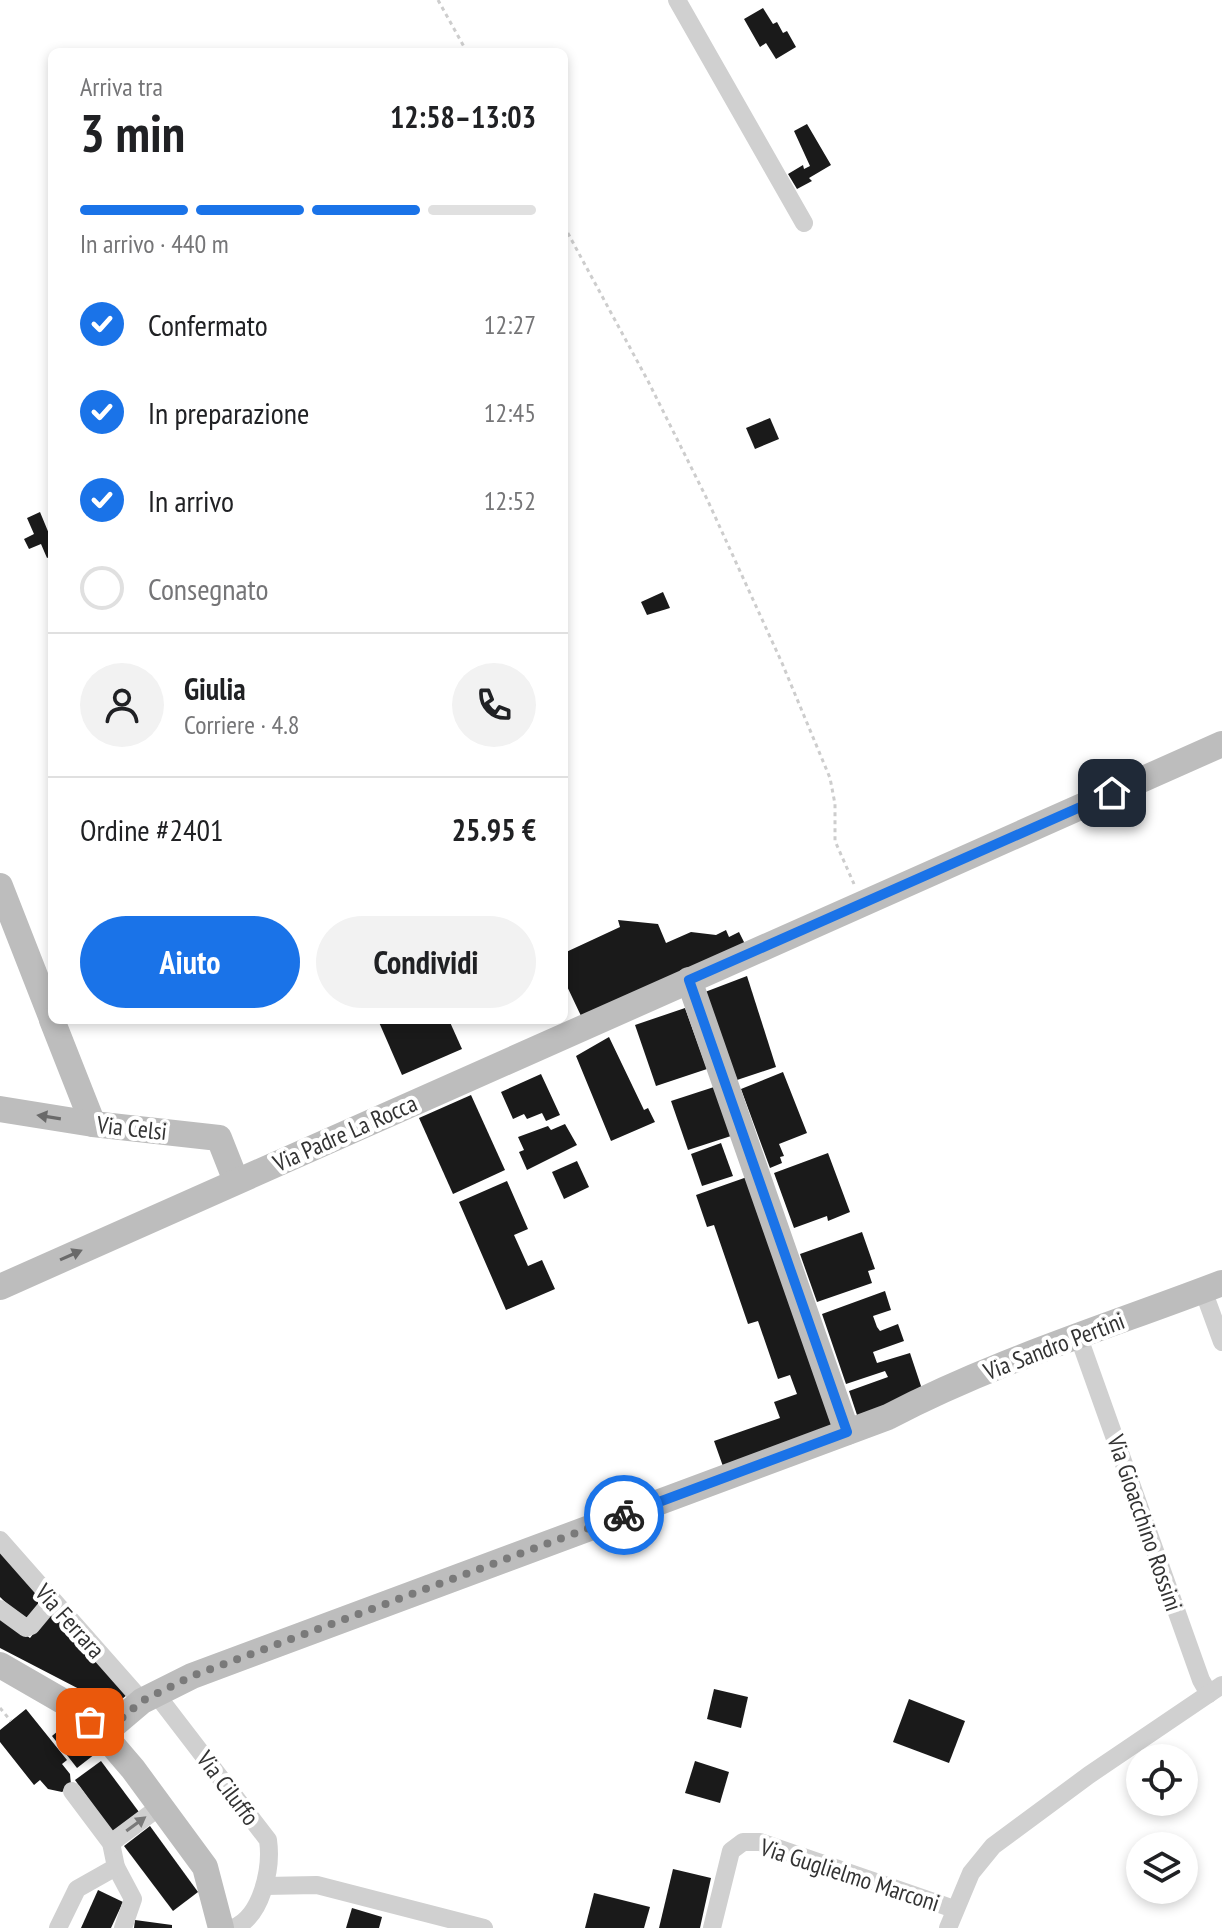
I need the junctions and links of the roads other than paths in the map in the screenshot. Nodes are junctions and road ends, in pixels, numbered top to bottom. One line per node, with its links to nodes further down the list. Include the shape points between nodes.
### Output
1 (677, 0): 2 (street)
2 (804, 223)
3 (1222, 744): 5 (street, Via Padre La Rocca)
4 (0, 886): 6 (street)
5 (689, 980): 10 (street, Via Padre La Rocca); 15 (street)
6 (48, 1010)
7 (54, 1024): 9 (street)
8 (0, 1109): 9 (street, Via Celsi, one-way to 8)
9 (93, 1124): 10 (street, Via Celsi, via 219,1138)
10 (236, 1181): 11 (street, Via Padre La Rocca, one-way to 10)
11 (0, 1287)
12 (1214, 1295): 13 (street); 14 (street, Via Sandro Pertini)
13 (1222, 1342)
14 (1081, 1343): 15 (street, Via Sandro Pertini, via 931,1409); 20 (street, Via Gioacchino Rossini, via 1201,1680)
15 (847, 1432): 21 (street, Via Sandro Pertini, via 192,1676)
16 (0, 1540): 17 (street, Via Ferrara)
17 (51, 1602): 18 (street, via 26,1628); 21 (street, Via Ferrara)
18 (0, 1609)
19 (0, 1665): 22 (street, via 78,1710)
20 (1216, 1690): 28 (street, via 1005,1836 971,1873)
21 (149, 1697): 22 (street, Via Sandro Pertini); 27 (street, Via Ciluffo, via 268,1840)
22 (103, 1734): 24 (street)
23 (72, 1791): 25 (street)
24 (162, 1805): 25 (street, one-way to 24); 31 (street, via 205,1867)
25 (111, 1843): 26 (street)
26 (116, 1867): 29 (street, via 77,1889); 30 (street, via 133,1899)
27 (265, 1886): 32 (street, Via Ciluffo); 33 (street, via 317,1885)
28 (954, 1909): 34 (street, Via Guglielmo Marconi, via 760,1842 743,1842 731,1851); 35 (street)
29 (58, 1928)
30 (123, 1928)
31 (221, 1928)
32 (233, 1928)
33 (484, 1928)
34 (712, 1928)
35 (948, 1928)

